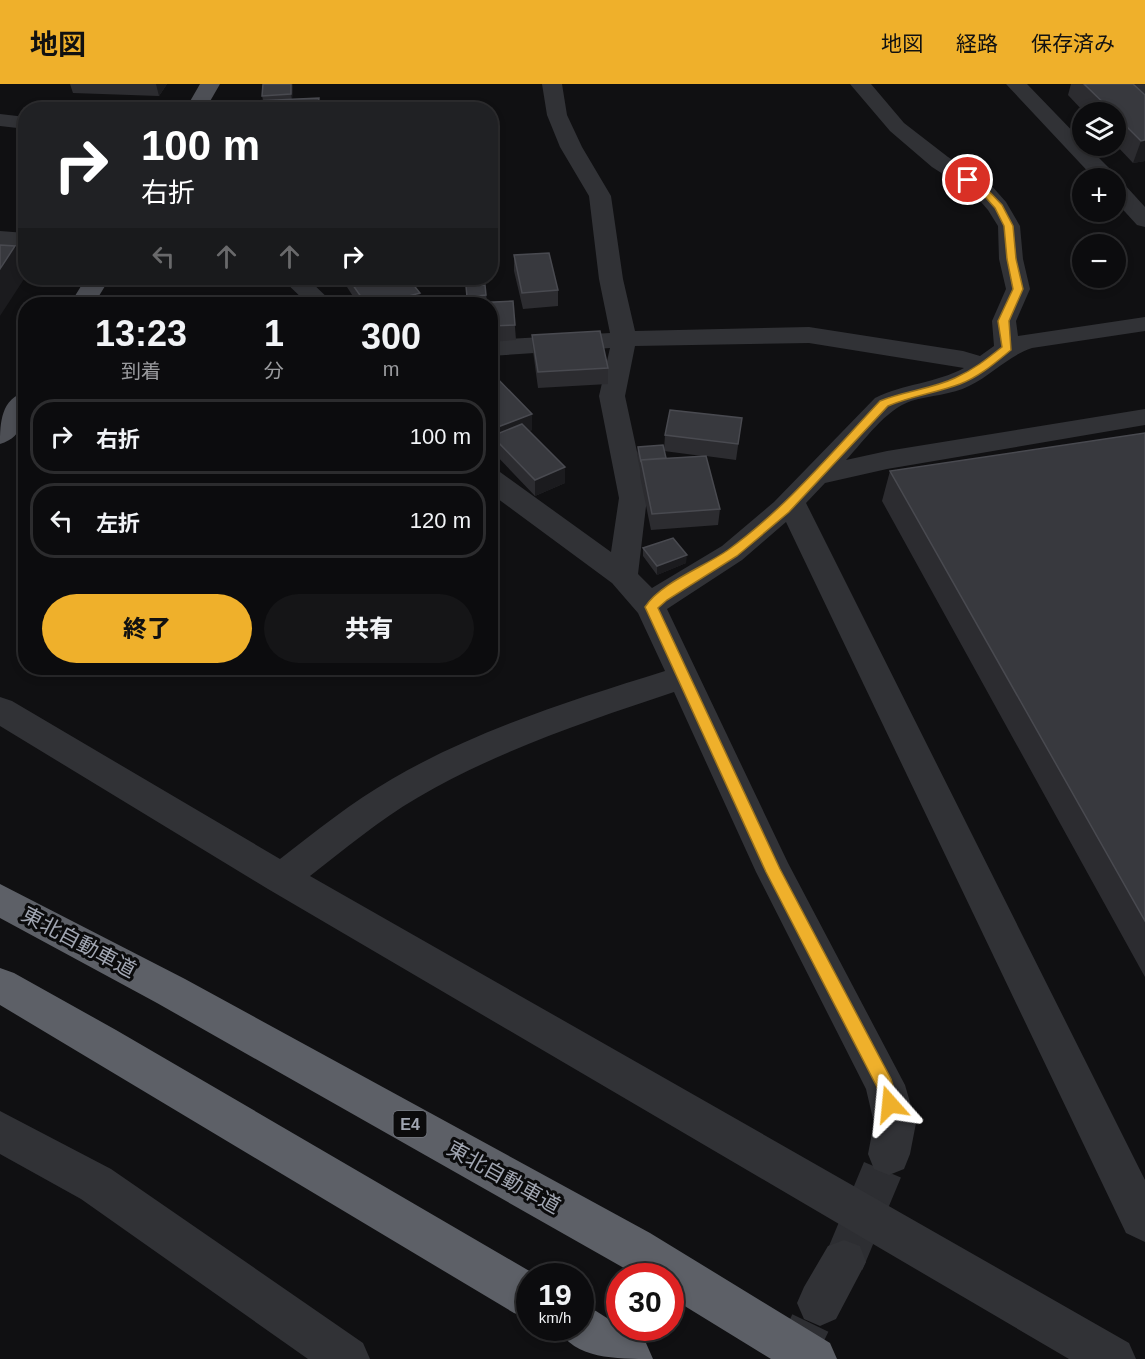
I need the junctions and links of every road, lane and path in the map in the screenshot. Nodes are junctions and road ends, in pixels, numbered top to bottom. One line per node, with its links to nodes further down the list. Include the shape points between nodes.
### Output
1 (210, 84): 5 (main road)
2 (552, 84): 16 (street, via 558,115 571,147 600,196)
3 (860, 84): 18 (street, via 897,127 982,189 999,207 1009,226 1018,289 1004,321)
4 (1016, 84): 8 (street)
5 (200, 102)
6 (0, 120): 7 (street)
7 (18, 122)
8 (1096, 168)
9 (1126, 200): 10 (street)
10 (1145, 220)
11 (0, 238): 12 (street)
12 (18, 239)
13 (301, 285): 14 (street)
14 (314, 297)
15 (1145, 324): 18 (street, via 1028,341)
16 (624, 340): 17 (street); 19 (street, via 809,335 963,359); 24 (street, via 612,396 633,498)
17 (498, 348)
18 (1007, 348): 19 (street)
19 (984, 366): 21 (street, via 957,382 900,396 884,404)
20 (1145, 417): 21 (street, via 887,460)
21 (815, 476): 23 (street)
22 (498, 485): 24 (street)
23 (791, 502): 25 (street, via 732,553 662,596); 33 (street)
24 (623, 576): 25 (street)
25 (651, 607): 26 (street)
26 (684, 676): 28 (street, via 518,736 423,778 386,800); 32 (street, via 774,872 885,1085 895,1123)
27 (0, 710): 28 (street)
28 (281, 878): 41 (street)
29 (0, 900): 40 (highway, 東北自動車道 / E4, via 634,1250)
30 (0, 985): 35 (highway)
31 (0, 1131): 38 (street, via 96,1184)
32 (889, 1154)
33 (1145, 1220)
34 (844, 1262): 36 (street)
35 (516, 1289)
36 (820, 1303)
37 (594, 1336): 39 (highway)
38 (347, 1359)
39 (630, 1359)
40 (814, 1359)
41 (1113, 1359)

